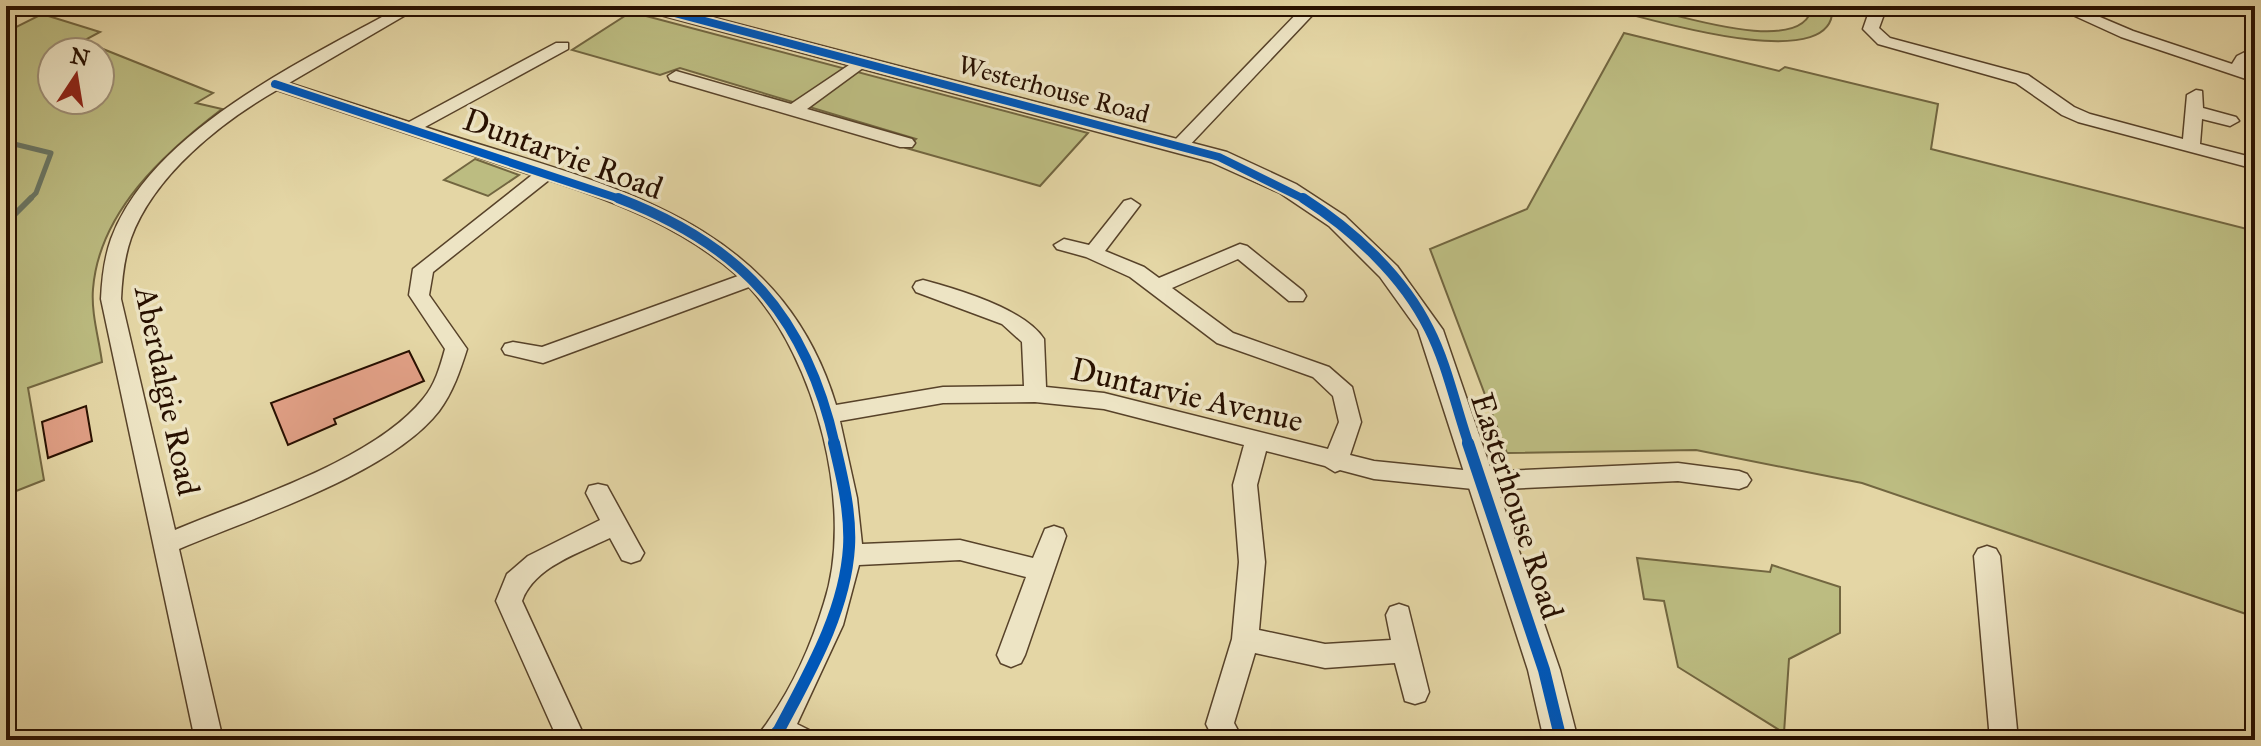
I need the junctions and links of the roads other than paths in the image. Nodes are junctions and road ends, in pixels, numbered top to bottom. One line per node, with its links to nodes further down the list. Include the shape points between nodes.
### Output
1 (413, 6): 12 (street, Aberdalgie Road)
2 (650, 6): 8 (street, Westerhouse Road)
3 (1313, 6): 17 (street)
4 (1879, 6): 18 (street, via 1871,29 1884,41 2022,79 2077,115)
5 (2061, 6): 9 (street)
6 (562, 46): 15 (street)
7 (2255, 52): 9 (street)
8 (861, 62): 13 (street); 17 (street, Westerhouse Road)
9 (2235, 71): 11 (street)
10 (676, 76): 13 (street)
11 (2255, 77)
12 (275, 84): 15 (street, Duntarvie Road); 39 (street, Aberdalgie Road, via 229,113 177,158 133,215 111,272 111,299)
13 (794, 110): 16 (street)
14 (2230, 121): 18 (street, via 2195,103)
15 (411, 128): 20 (street, Duntarvie Road)
16 (906, 143)
17 (1180, 145): 27 (street, Westerhouse Road, via 1296,193 1354,233)
18 (2191, 147): 19 (street)
19 (2255, 164)
20 (546, 173): 24 (street, Duntarvie Road, via 668,219); 39 (street, via 423,269 419,295 456,349 452,373 423,415 383,450)
21 (1131, 205): 23 (street)
22 (1064, 245): 23 (street)
23 (1093, 253): 25 (street)
24 (753, 278): 29 (street, via 543,355); 31 (street, Duntarvie Road, via 782,312 817,376)
25 (1160, 286): 28 (street, via 1240,250); 33 (street, via 1225,338 1321,372 1344,393 1350,422)
26 (923, 287): 30 (street, via 1009,319 1033,339)
27 (1409, 294): 35 (street, Easterhouse Road, via 1430,330)
28 (1296, 296)
29 (513, 349)
30 (1035, 394): 31 (street, Duntarvie Avenue, via 943,395); 32 (street, Duntarvie Avenue, via 1104,401)
31 (828, 415): 41 (street, Duntarvie Road, via 843,487)
32 (1257, 441): 33 (street, Duntarvie Avenue); 45 (street, via 1245,485 1252,562)
33 (1335, 463): 35 (street, Duntarvie Avenue)
34 (1739, 480): 35 (street, Duntarvie Avenue, via 1678,472)
35 (1483, 481): 53 (street, Easterhouse Road)
36 (598, 493): 37 (street)
37 (615, 524): 40 (street); 51 (street, via 537,563 516,582 509,601)
38 (1054, 536): 43 (street)
39 (166, 544): 50 (street, Aberdalgie Road)
40 (631, 553)
41 (849, 555): 43 (street, via 960,550); 49 (street, Duntarvie Road, via 830,630)
42 (1987, 556): 54 (street)
43 (1041, 570): 47 (street)
44 (1399, 615): 46 (street)
45 (1245, 639): 46 (street, via 1325,656); 52 (street, via 1220,724)
46 (1406, 651): 48 (street)
47 (1011, 655)
48 (1415, 692)
49 (783, 737)
50 (209, 740)
51 (572, 740)
52 (1229, 740)
53 (1561, 740)
54 (2004, 740)

